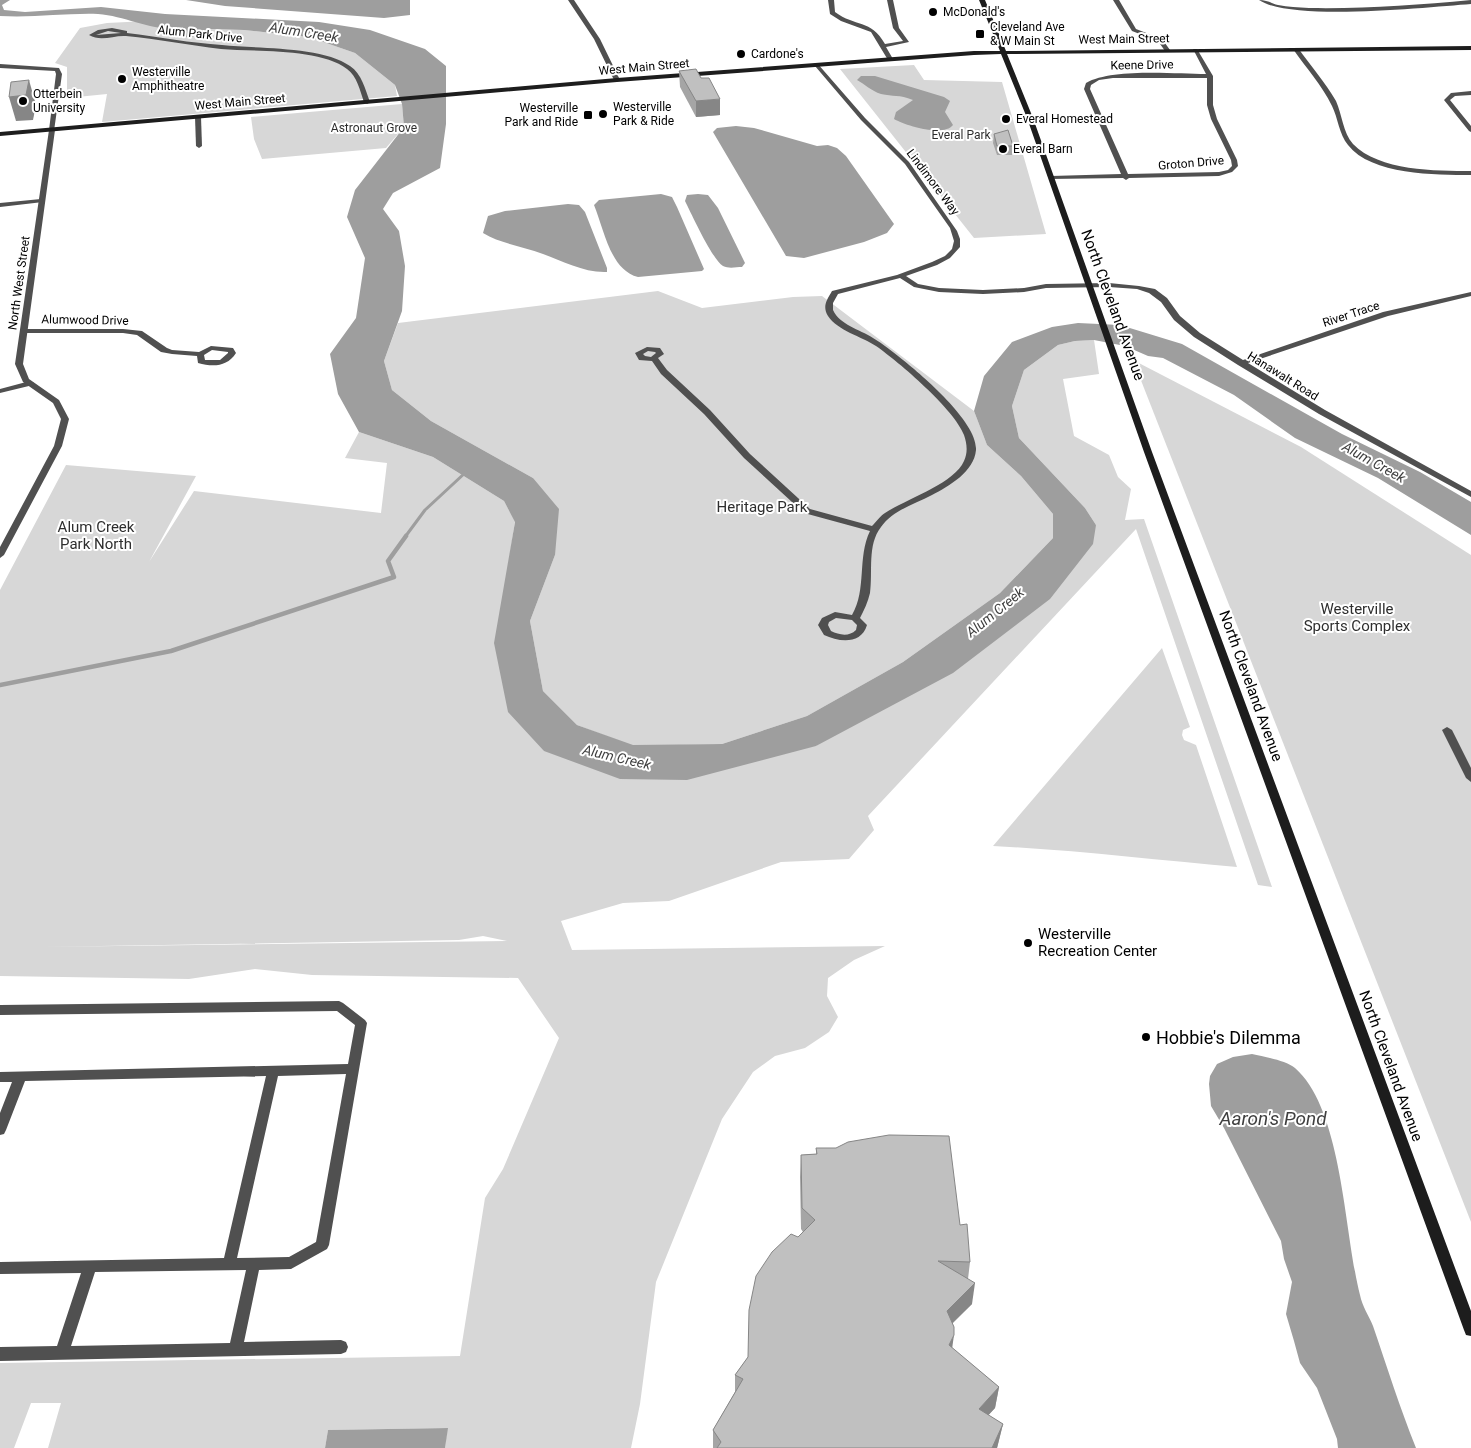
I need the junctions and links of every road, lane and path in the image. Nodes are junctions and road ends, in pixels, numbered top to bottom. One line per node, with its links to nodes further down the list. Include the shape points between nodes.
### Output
1 (571, 0): 19 (street, via 597,39)
2 (831, 0): 9 (street, via 832,13 842,21 870,29)
3 (890, 0): 9 (street, via 896,28 906,42)
4 (982, 0): 14 (main road, North Cleveland Avenue)
5 (1116, 0): 12 (street, via 1134,30 1160,40)
6 (1262, 0): 7 (street, via 1276,7 1295,9 1392,8)
7 (1471, 2)
8 (124, 34): 8 (street, Alum Park Drive, via 108,30 92,36 99,37); 21 (street, Alum Park Drive, via 325,57 352,69 361,81)
9 (882, 46): 15 (street)
10 (1471, 48): 11 (main road, West Main Street)
11 (1296, 49): 13 (main road, West Main Street); 27 (street, via 1336,107 1351,145 1396,167)
12 (1167, 50): 13 (main road, West Main Street); 14 (main road, West Main Street)
13 (1195, 50): 18 (street, Groton Drive)
14 (1002, 52): 15 (main road, West Main Street); 28 (main road, North Cleveland Avenue)
15 (890, 59): 16 (main road, West Main Street)
16 (817, 65): 19 (main road, West Main Street); 32 (street, Lindimore Way, via 907,163 958,239 955,250 948,257 932,266)
17 (0, 66): 23 (street, North West Street, via 58,69)
18 (1210, 76): 29 (street, Groton Drive, via 1210,105 1214,119 1236,166 1219,174); 29 (street, Keene Drive, via 1113,76 1088,84 1087,89)
19 (617, 80): 21 (main road, West Main Street)
20 (1471, 93): 24 (street, via 1453,94 1447,100)
21 (367, 102): 22 (main road, West Main Street)
22 (198, 117): 23 (main road, West Main Street); 26 (street)
23 (52, 130): 25 (main road, West Main Street); 30 (street, North West Street)
24 (1471, 130)
25 (0, 134)
26 (199, 146)
27 (1471, 173)
28 (1051, 178): 29 (street, Groton Drive); 33 (main road, North Cleveland Avenue)
29 (1126, 178)
30 (41, 201): 31 (street); 35 (street, North West Street)
31 (0, 205)
32 (900, 275): 33 (street, Hanawalt Road, via 926,289 973,292); 42 (street, via 835,293 829,302 829,310 836,321 892,354 960,421 969,435 971,459 964,470 887,516)
33 (1089, 285): 38 (street, Hanawalt Road, via 1137,286 1156,293 1186,327); 57 (main road, North Cleveland Avenue)
34 (1471, 294): 38 (street, River Trace, via 1386,314)
35 (24, 331): 36 (street, Alumwood Drive, via 139,333 164,350); 39 (street, North West Street, via 19,364 23,376)
36 (200, 354)
37 (654, 358): 42 (street, via 774,483 802,507 822,516)
38 (1241, 363): 41 (street, Hanawalt Road)
39 (30, 383): 40 (street); 43 (street, North West Street, via 49,395 65,419 62,435)
40 (0, 391)
41 (1471, 494)
42 (875, 530): 44 (street, via 866,552 866,591)
43 (0, 555)
44 (855, 618)
45 (1447, 730): 46 (street)
46 (1471, 778)
47 (0, 1010): 48 (street, via 340,1006 361,1023)
48 (353, 1069): 49 (street); 53 (street, via 322,1245 291,1263)
49 (274, 1071): 51 (street); 54 (street)
50 (0, 1077): 51 (street)
51 (20, 1077): 52 (street)
52 (0, 1130)
53 (254, 1263): 54 (street); 59 (street)
54 (230, 1264): 55 (street)
55 (90, 1266): 56 (street); 60 (street)
56 (0, 1268)
57 (1471, 1330)
58 (341, 1348): 59 (street)
59 (236, 1349): 60 (street)
60 (62, 1353): 61 (street)
61 (0, 1354)

